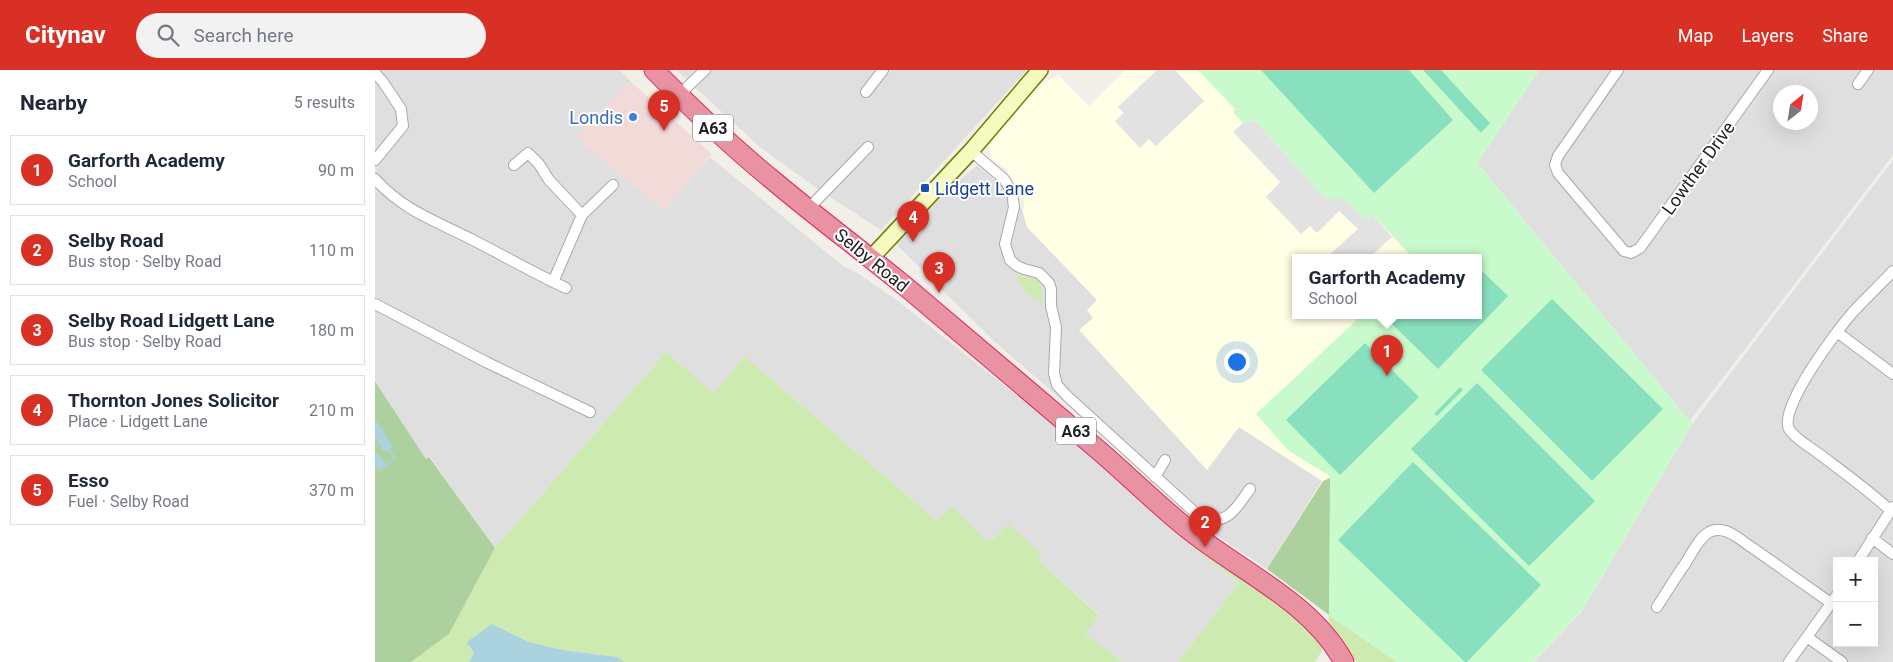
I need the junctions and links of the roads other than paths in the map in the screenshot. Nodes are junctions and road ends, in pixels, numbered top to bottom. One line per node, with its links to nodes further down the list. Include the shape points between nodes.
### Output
1 (654, 70): 11 (highway, Selby Road / A63)
2 (705, 70): 11 (street)
3 (883, 70): 10 (street)
4 (1040, 70): 13 (main road)
5 (1618, 70): 6 (street, Lowther Drive, via 1555,165 1558,173 1621,248 1631,253 1640,248)
6 (1768, 70)
7 (1868, 70): 9 (street)
8 (375, 73): 14 (street, via 401,109 403,126)
9 (1858, 84)
10 (866, 92)
11 (679, 96): 18 (highway, Selby Road / A63, via 735,148)
12 (868, 147): 18 (street)
13 (971, 151): 20 (main road); 29 (street, via 1004,179 1012,192 1014,207 1005,244 1010,260 1024,270 1039,273 1049,283 1056,326 1054,365 1057,385)
14 (375, 160)
15 (514, 165): 19 (street, via 528,153)
16 (375, 179): 22 (street, via 414,212)
17 (613, 185): 19 (street)
18 (809, 208): 20 (highway, Selby Road / A63)
19 (582, 215): 22 (street)
20 (871, 258): 39 (highway, Selby Road / A63, via 1103,454 1185,528 1312,619)
21 (1893, 271): 25 (street)
22 (553, 282): 23 (street)
23 (565, 288)
24 (375, 304): 27 (street)
25 (1837, 332): 26 (street); 31 (street, via 1793,402 1787,422 1790,430)
26 (1893, 374)
27 (590, 412)
28 (1165, 460): 29 (street)
29 (1155, 477): 30 (street, via 1201,518 1210,520 1218,520 1234,512)
30 (1249, 489)
31 (1891, 508): 32 (street)
32 (1872, 538): 33 (street); 34 (street)
33 (1893, 554)
34 (1860, 557)
35 (1833, 598): 37 (street, via 1737,537 1723,530 1714,530 1700,538)
36 (1833, 600): 38 (street)
37 (1657, 607)
38 (1807, 637): 40 (street); 41 (street)
39 (1344, 662)
40 (1789, 662)
41 (1842, 662)

